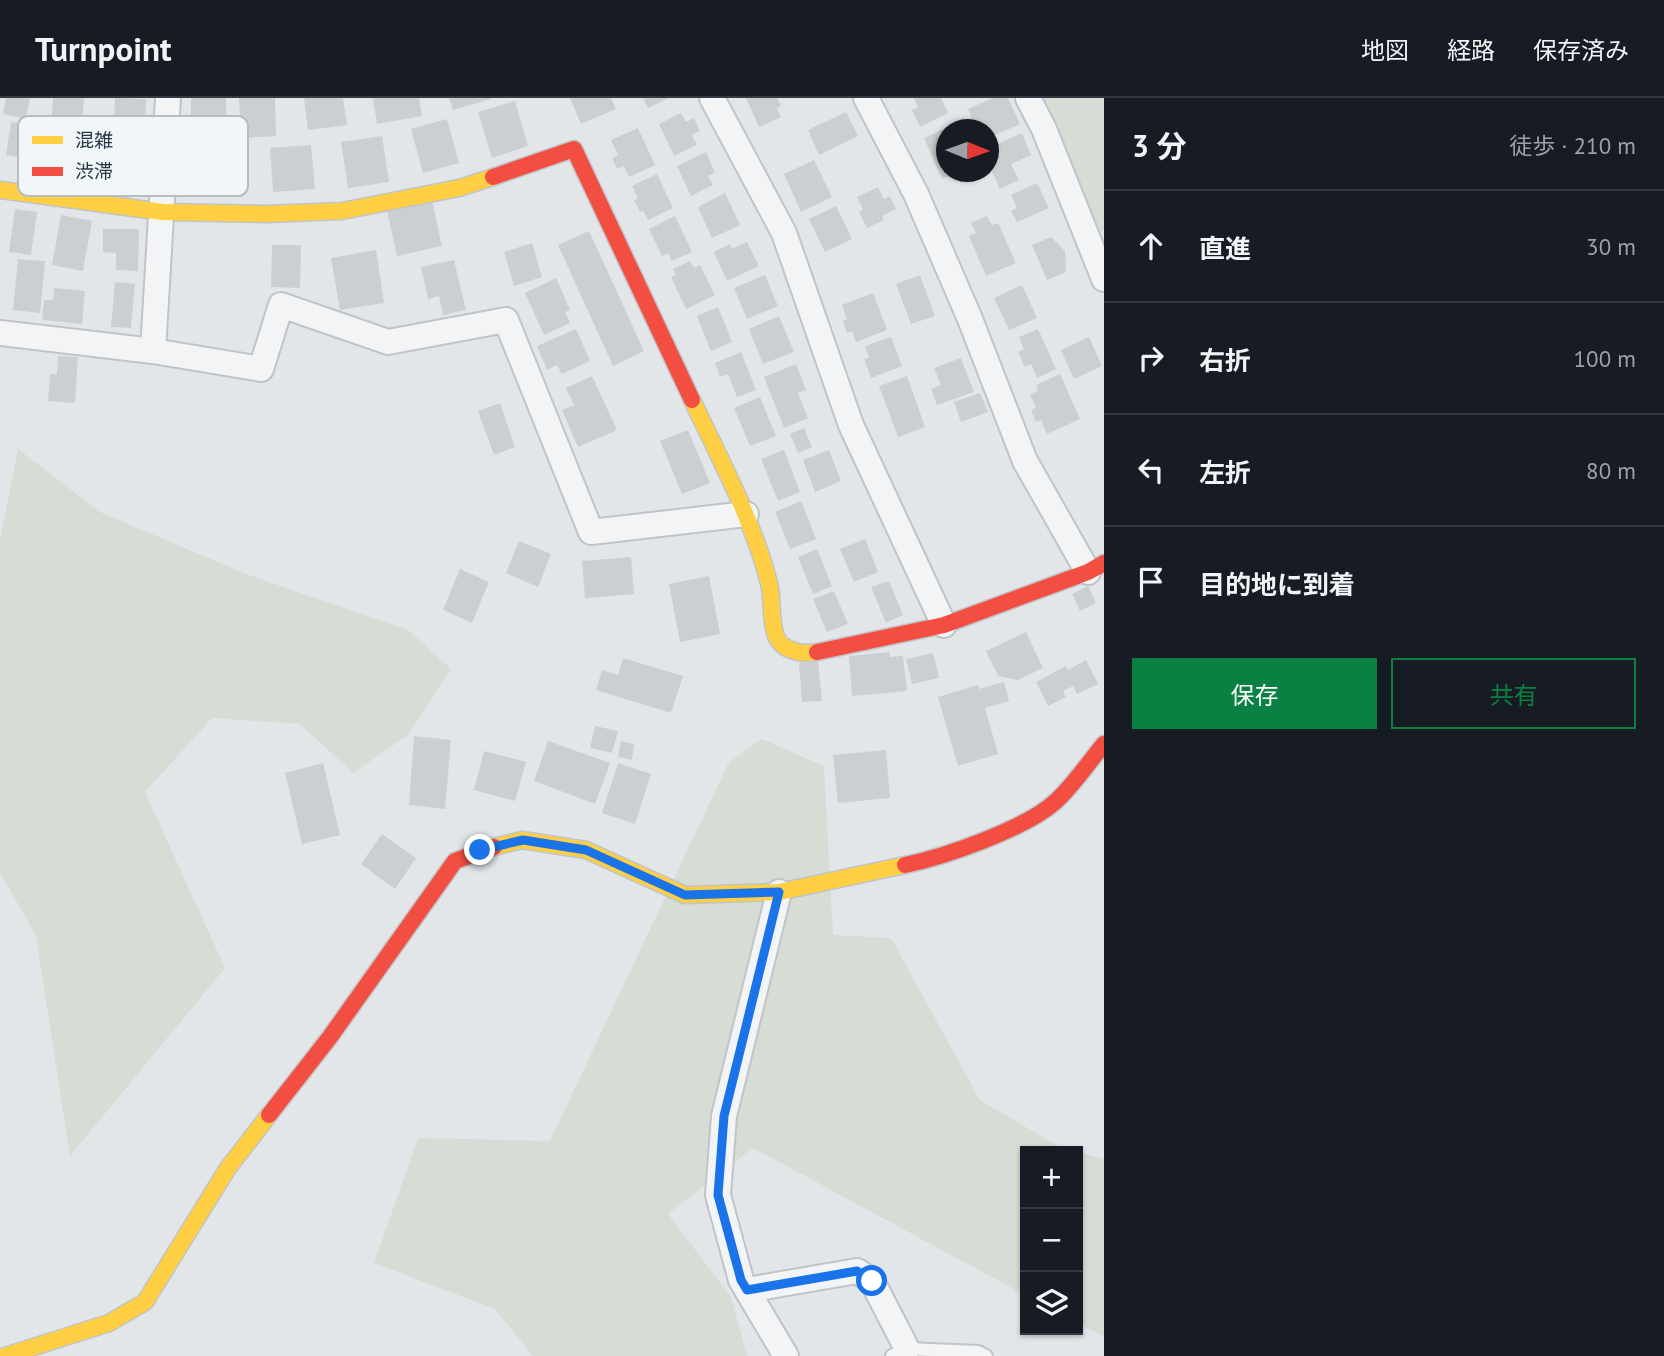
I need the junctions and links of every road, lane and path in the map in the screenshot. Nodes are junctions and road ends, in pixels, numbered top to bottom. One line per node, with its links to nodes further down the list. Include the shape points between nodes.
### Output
1 (169, 98): 5 (street)
2 (712, 98): 17 (street, via 784,233 852,425)
3 (866, 98): 16 (street, via 916,194 1026,461)
4 (1028, 98): 11 (street)
5 (168, 116)
6 (0, 190): 7 (street)
7 (18, 192)
8 (44, 196): 10 (street)
9 (164, 196): 10 (street)
10 (163, 212): 14 (street); 15 (street, via 342,211 459,188 573,149)
11 (1098, 246): 12 (street)
12 (1104, 279)
13 (0, 333): 14 (street)
14 (153, 351): 15 (street, via 261,369 281,305 388,342 506,320 591,532)
15 (746, 514): 17 (street, via 769,584 776,637 788,650 809,654)
16 (1096, 568): 17 (street)
17 (944, 625)
18 (1104, 744): 19 (street, via 1054,803 1023,823 935,859)
19 (779, 892): 20 (street, via 724,1116 718,1195); 22 (street, via 685,895 586,850 523,840 455,861 330,1037 228,1168 145,1302 109,1323)
20 (747, 1290): 21 (street, via 857,1271 872,1281); 23 (street)
21 (899, 1352): 24 (lane, via 978,1352)
22 (5, 1356)
23 (786, 1356)
24 (986, 1356)

